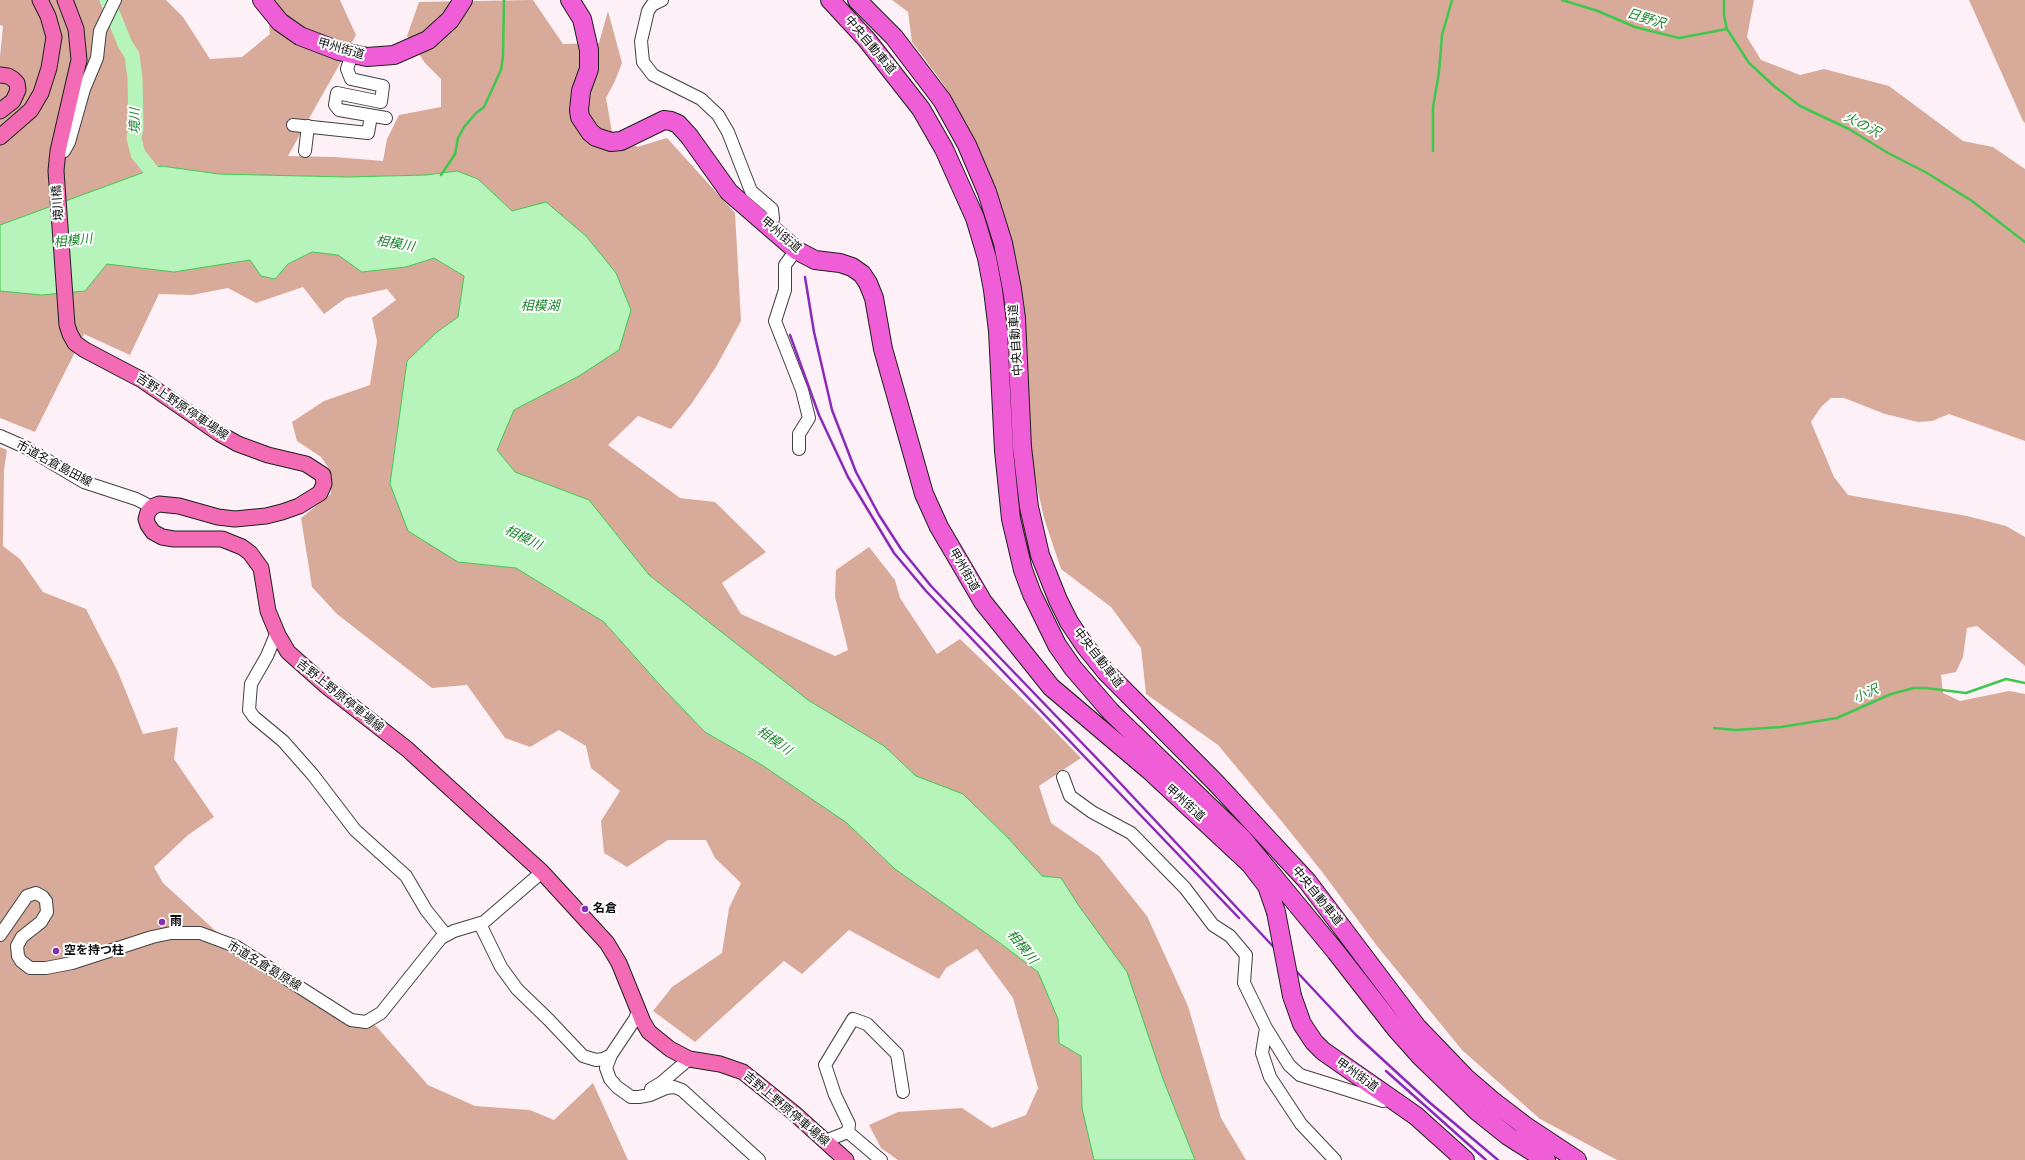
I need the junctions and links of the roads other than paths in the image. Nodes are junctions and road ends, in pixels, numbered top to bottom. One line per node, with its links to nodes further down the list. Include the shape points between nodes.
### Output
1 (40, 0): 17 (main road, via 54,37 49,68 41,93 31,110)
2 (66, 0): 18 (main road, via 76,33 79,60)
3 (115, 0): 18 (street, via 100,31 97,58 84,89 70,142 64,151)
4 (262, 0): 10 (highway, 甲州街道, via 289,30)
5 (463, 0): 10 (highway, 甲州街道, via 450,20 428,40 417,46 394,55 380,57)
6 (570, 0): 20 (highway, 甲州街道, via 582,19 589,50 589,70 581,92 579,110 580,117 590,132 611,142 664,120 678,124 729,192)
7 (662, 0): 20 (street, via 652,5 644,24 641,41 643,62 653,75 702,99 718,115 728,132 751,191 772,210 773,219)
8 (830, 0): 46 (highway, 中央自動車道, via 885,61 921,109 955,170 982,239 993,290 1011,519 1023,570 1043,620 1073,668 1092,691 1242,838 1396,1029 1445,1082 1502,1131)
9 (857, 0): 47 (highway, 中央自動車道, via 894,37 942,100 956,122 988,192 1003,243 1016,318 1022,447 1034,533 1050,581 1070,622 1106,672 1216,782 1307,881 1388,991 1432,1043 1494,1102)
10 (352, 54): 13 (street, via 347,69 351,79 383,86 381,102 338,93 335,104 339,110)
11 (0, 75): 12 (main road, via 13,79 18,90 13,101)
12 (0, 111)
13 (371, 116): 14 (street); 16 (street, via 368,133)
14 (386, 118)
15 (293, 125): 16 (street)
16 (308, 126): 19 (street)
17 (0, 137)
18 (58, 151): 22 (main road, 境川橋, via 56,171)
19 (305, 151)
20 (769, 226): 21 (highway, 甲州街道)
21 (796, 250): 24 (street, via 785,265 785,290 775,321 802,390 809,418 799,434); 38 (highway, 甲州街道, bridge, via 815,260 852,267 862,274 868,283 924,494 939,527 983,602 1051,687 1149,770 1250,864 1267,886 1276,912 1292,996 1302,1024 1314,1042 1324,1051)
22 (66, 307): 25 (main road, 吉野上野原停車場線, via 70,334 75,343 85,350 142,380 238,444 268,455 306,464 323,475 324,484 320,493 312,499 266,516 235,519 168,504)
23 (0, 436): 25 (street, 市道名倉島田線, via 25,447 84,482)
24 (799, 448)
25 (152, 507): 26 (main road, 吉野上野原停車場線, via 146,519 148,525 153,532 162,537 222,539 250,553 261,568 268,611)
26 (277, 632): 28 (main road, 吉野上野原停車場線, via 297,662 407,749); 31 (street, via 268,656 250,684 249,710 283,741 356,830 406,876 426,910)
27 (1063, 777): 33 (street, via 1070,796 1092,812 1131,833 1185,888 1213,925 1230,936 1246,955 1244,983)
28 (542, 872): 29 (street); 32 (main road, 吉野上野原停車場線, via 607,943 619,963)
29 (480, 924): 31 (street); 34 (street, via 501,967 517,989 579,1052 596,1060)
30 (0, 935): 31 (street, 市道名倉葛原線, via 27,896 36,893 46,901 46,912 41,922 22,937 17,946 18,956 30,968 72,963 171,932 200,933 235,946 342,1015 359,1022 372,1019 381,1013)
31 (446, 935)
32 (638, 1011): 34 (street); 35 (main road, 吉野上野原停車場線, via 649,1032 670,1049)
33 (1266, 1028): 38 (street, via 1289,1065 1300,1075 1383,1101); 44 (street, via 1262,1052 1270,1077 1301,1124)
34 (611, 1055): 36 (street, via 606,1068 610,1080)
35 (689, 1058): 36 (street, via 648,1091); 40 (main road, 吉野上野原停車場線, via 743,1072)
36 (617, 1087): 41 (street, via 631,1097 639,1098 666,1088 682,1090)
37 (903, 1092): 39 (street, via 897,1054 868,1024 853,1019 825,1065 835,1095 849,1124)
38 (1391, 1098): 45 (highway, 甲州街道, via 1430,1128)
39 (848, 1132): 40 (street); 43 (street)
40 (825, 1141): 42 (main road, 吉野上野原停車場線)
41 (759, 1160)
42 (846, 1160)
43 (881, 1160)
44 (1335, 1160)
45 (1465, 1160)
46 (1546, 1160)
47 (1577, 1160)

